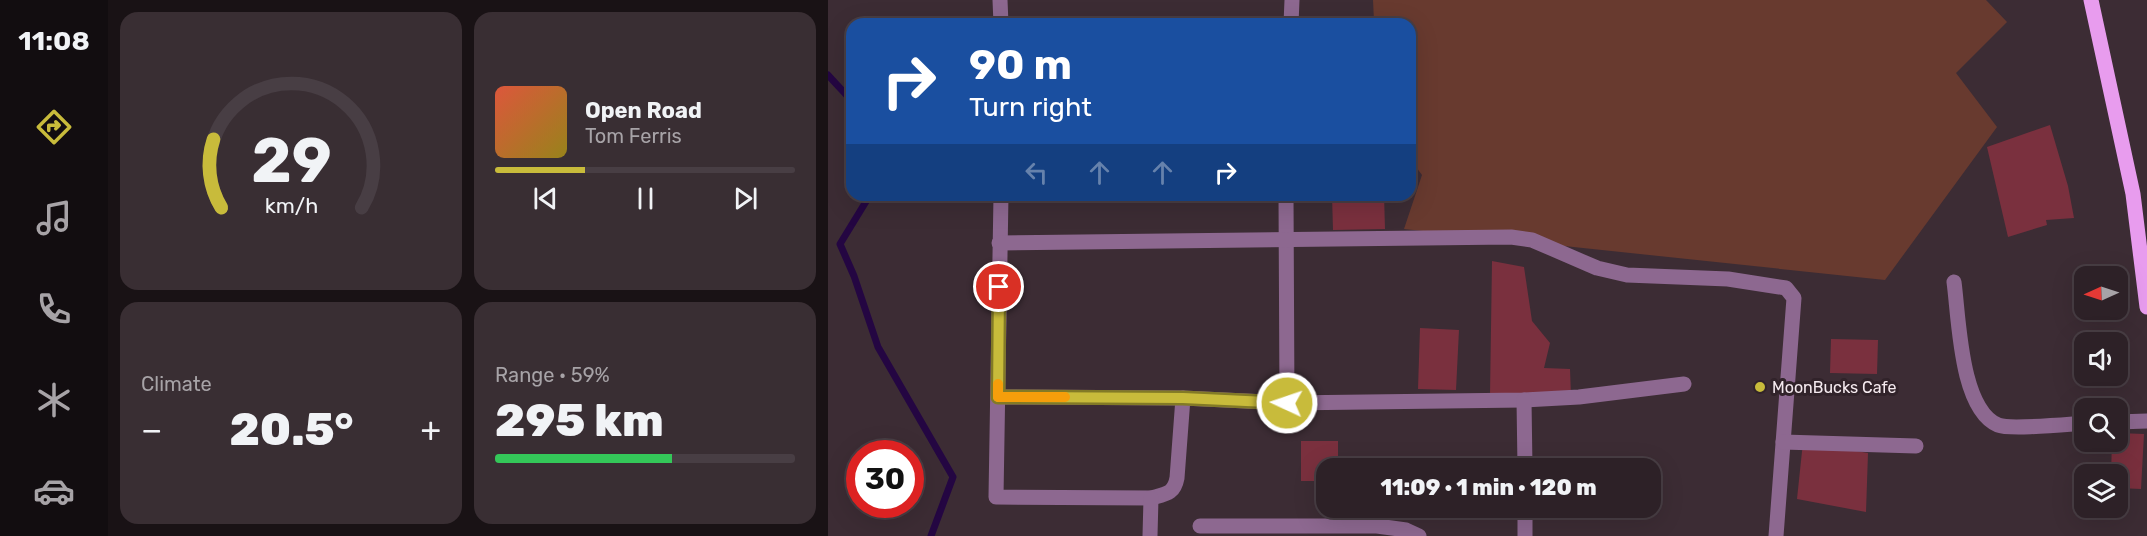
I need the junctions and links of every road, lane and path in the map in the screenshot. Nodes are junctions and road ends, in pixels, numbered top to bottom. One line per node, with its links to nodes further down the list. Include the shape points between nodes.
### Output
1 (1000, 0): 4 (street)
2 (1292, 0): 5 (street)
3 (2091, 0): 11 (main road, via 2133,194)
4 (1001, 18)
5 (1291, 18)
6 (1001, 201): 9 (street)
7 (1286, 201): 8 (street)
8 (1286, 239): 9 (street); 16 (street); 20 (street, via 1511,237 1532,240 1598,268 1627,275 1786,288 1794,298)
9 (999, 243): 13 (street)
10 (1954, 282): 19 (street, via 1966,374 1983,415 2000,426)
11 (2147, 307)
12 (1684, 384): 15 (street)
13 (998, 397): 14 (street); 23 (street, via 996,497)
14 (1183, 398): 16 (street); 23 (street, via 1176,487 1170,494)
15 (1524, 400): 16 (street); 22 (street)
16 (1287, 403)
17 (2147, 421): 18 (street)
18 (2128, 422)
19 (2074, 423)
20 (1783, 442): 21 (street); 29 (street)
21 (1916, 446)
22 (1524, 458)
23 (1151, 498): 26 (street)
24 (1525, 518): 28 (street)
25 (1200, 526): 27 (street, via 1377,526)
26 (1150, 536)
27 (1419, 536)
28 (1525, 536)
29 (1776, 536)

